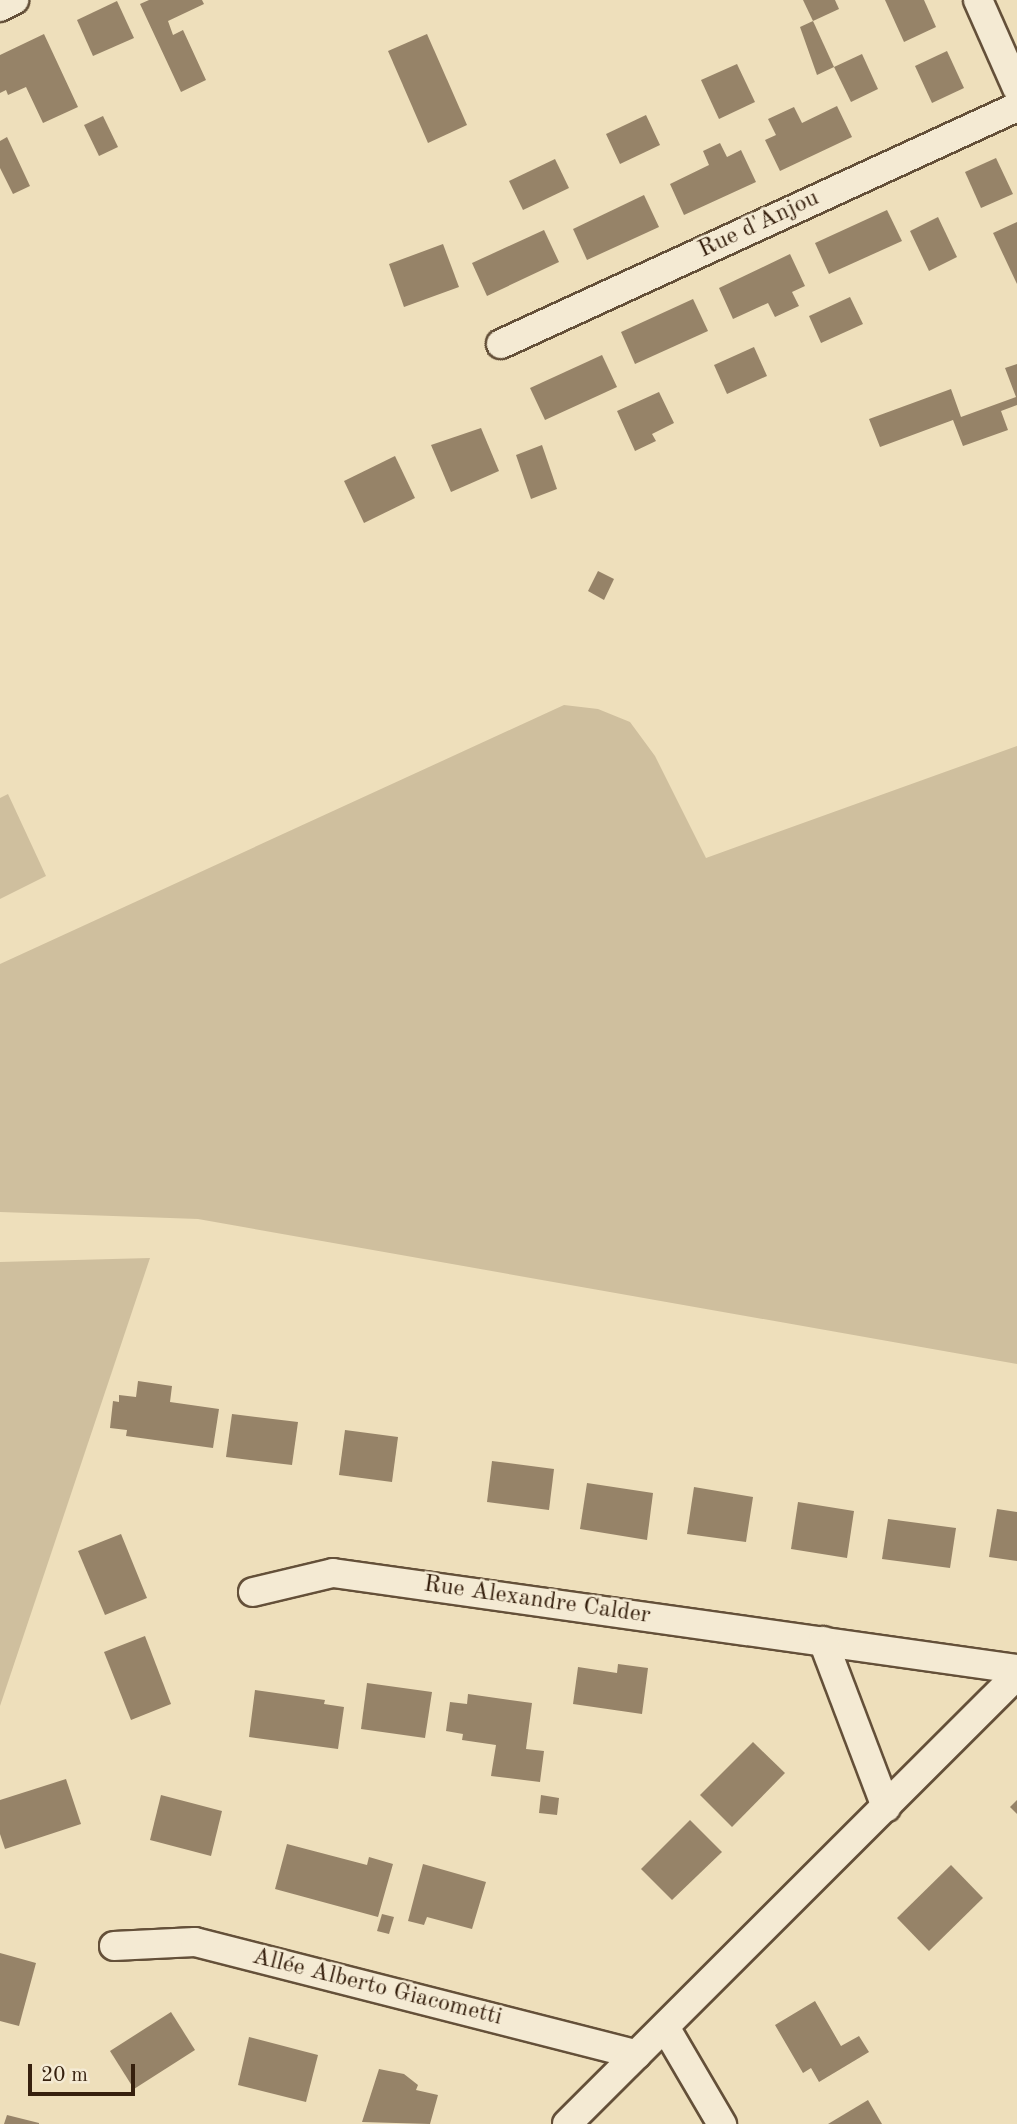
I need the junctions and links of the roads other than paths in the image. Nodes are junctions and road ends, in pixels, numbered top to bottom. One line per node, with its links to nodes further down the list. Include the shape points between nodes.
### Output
1 (14, 0): 3 (street)
2 (978, 0): 4 (street)
3 (0, 7)
4 (1017, 88)
5 (1017, 107): 6 (street, Rue d'Anjou)
6 (501, 344)
7 (253, 1592): 8 (street, Rue Alexandre Calder, via 332,1573)
8 (823, 1641): 9 (street, Rue Alexandre Calder); 11 (street)
9 (1017, 1669)
10 (1017, 1675): 11 (street)
11 (886, 1807): 13 (street)
12 (114, 1946): 14 (street, Allée Alberto Giacometti, via 195,1942)
13 (665, 2027): 14 (street); 16 (street)
14 (637, 2055): 15 (street)
15 (567, 2124)
16 (722, 2124)

